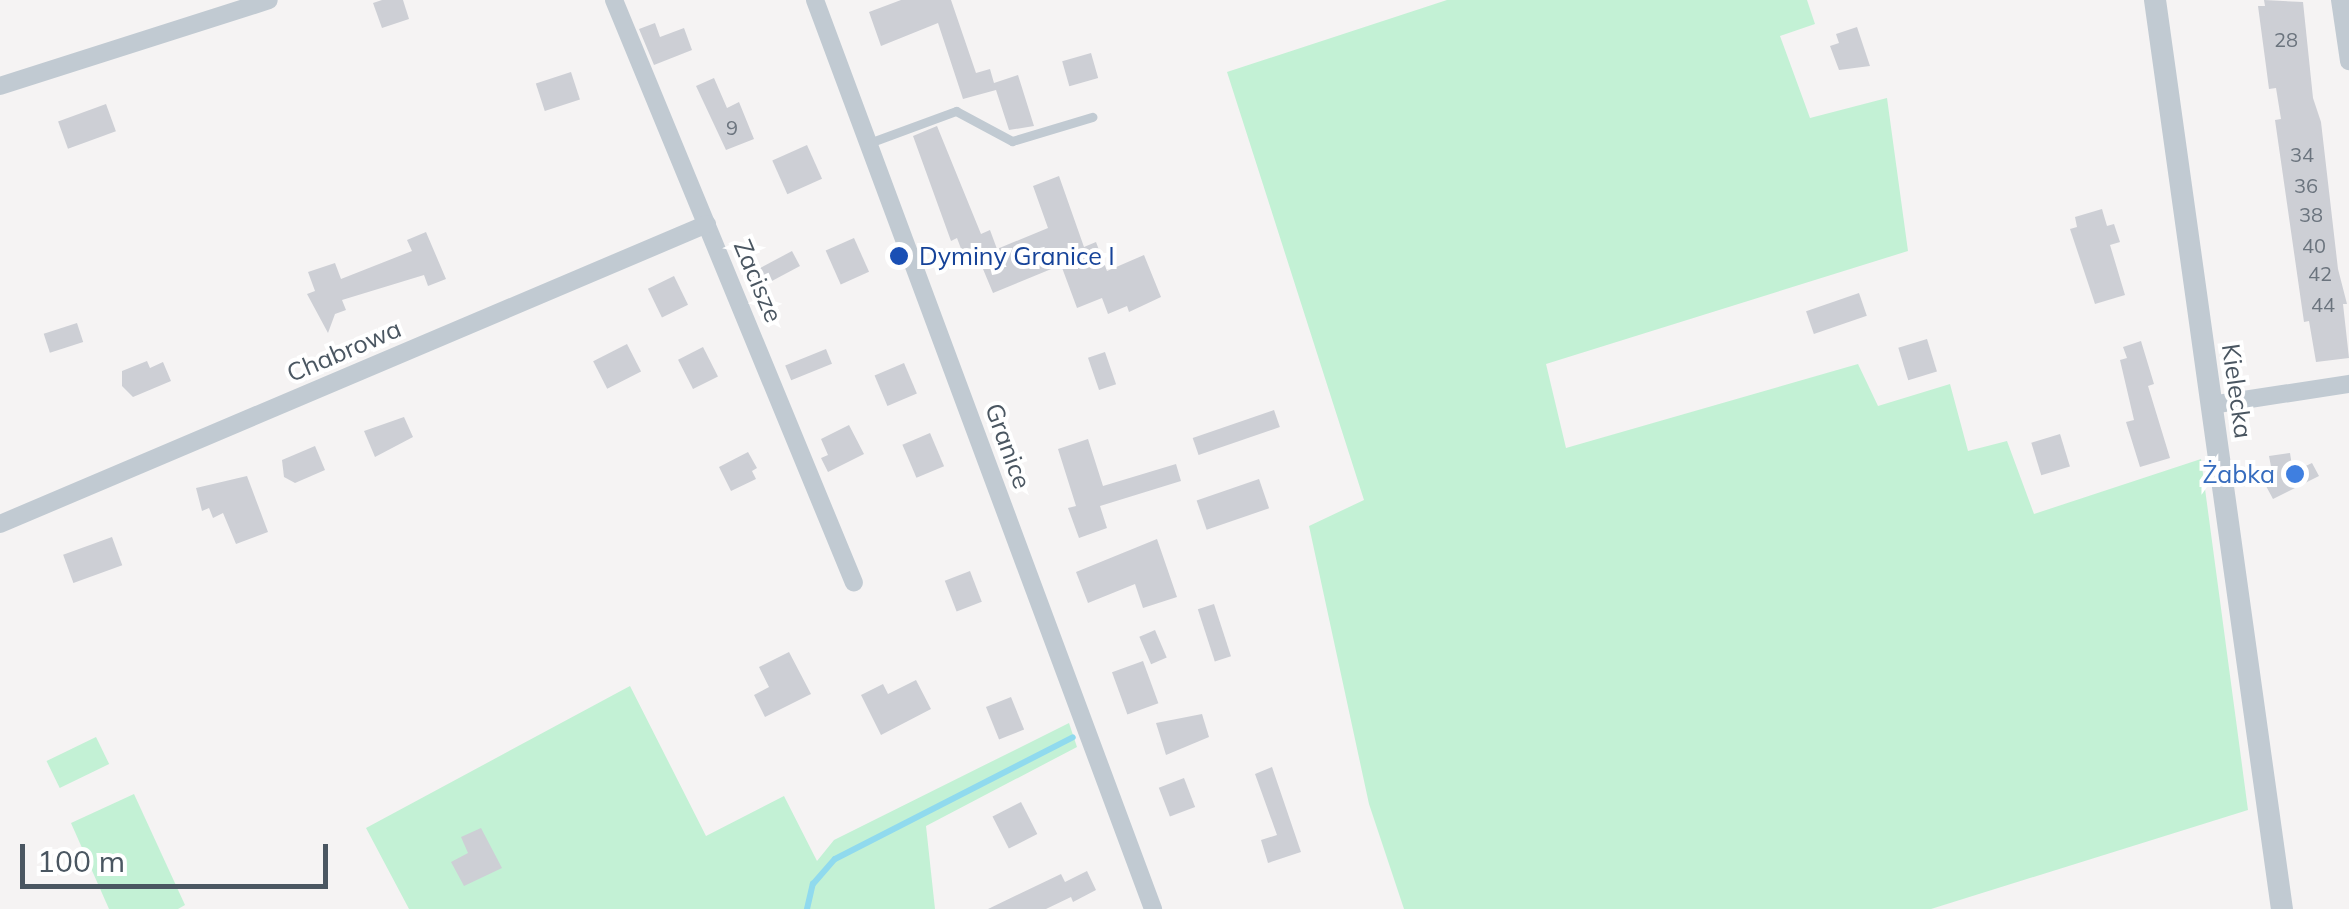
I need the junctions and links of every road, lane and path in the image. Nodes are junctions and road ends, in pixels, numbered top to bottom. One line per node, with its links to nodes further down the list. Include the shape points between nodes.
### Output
1 (269, 0): 7 (street)
2 (614, 0): 10 (street, Zacisze)
3 (815, 0): 9 (street, Granice)
4 (2154, 0): 12 (street, Kielecka)
5 (2340, 0): 6 (street)
6 (2349, 61)
7 (0, 86)
8 (1092, 117): 9 (lane, via 1012,142 956,111)
9 (869, 143): 15 (street, Granice)
10 (706, 224): 13 (street, Chabrowa); 14 (street, Zacisze)
11 (2349, 384): 12 (street)
12 (2210, 405): 16 (street, Kielecka)
13 (0, 524)
14 (854, 583)
15 (1153, 909)
16 (2282, 909)

